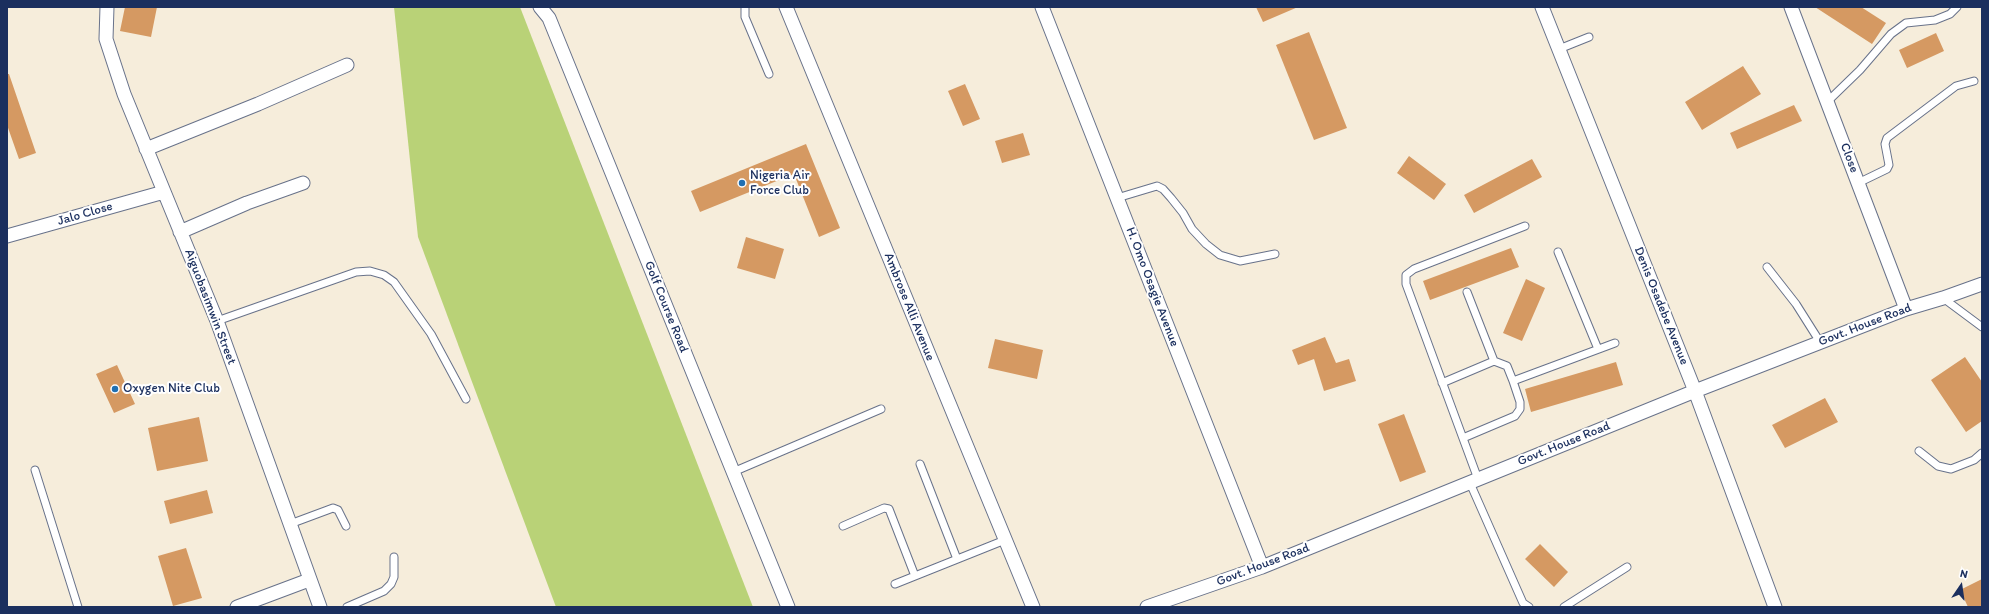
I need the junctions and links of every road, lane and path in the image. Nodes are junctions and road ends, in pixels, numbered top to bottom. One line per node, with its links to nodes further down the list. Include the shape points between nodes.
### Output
1 (107, 7): 16 (street, Aiguobasimwin Street, via 106,39 124,94)
2 (540, 7): 9 (street, Golf Course Road)
3 (744, 7): 13 (lane, via 745,17)
4 (786, 7): 52 (street, Ambrose Alli Avenue)
5 (1042, 7): 20 (street, H. Omo Osagie Avenue)
6 (1542, 7): 11 (street, Denis Osadebe Avenue)
7 (1791, 7): 15 (street, Close)
8 (1957, 7): 15 (lane, via 1950,14 1935,20 1906,23 1891,34 1860,70)
9 (551, 12): 47 (street, Golf Course Road)
10 (1589, 37): 11 (lane)
11 (1559, 49): 39 (street, Denis Osadebe Avenue)
12 (347, 65): 16 (street, via 258,104)
13 (769, 74)
14 (1974, 82): 18 (lane, via 1956,86 1887,138 1887,169)
15 (1827, 102): 18 (street, Close)
16 (146, 148): 19 (street, Aiguobasimwin Street)
17 (303, 183): 22 (street, via 247,203)
18 (1858, 183): 30 (street, Close)
19 (164, 192): 22 (street, Aiguobasimwin Street); 23 (street, Jalo Close)
20 (1117, 198): 25 (lane, via 1157,186 1171,198 1192,229 1220,255 1240,261); 55 (street, H. Omo Osagie Avenue)
21 (1525, 226): 38 (lane, via 1414,269 1406,275 1406,284)
22 (180, 232): 31 (street, Aiguobasimwin Street)
23 (7, 236)
24 (1558, 252): 35 (lane)
25 (1275, 254)
26 (1767, 267): 33 (lane, via 1796,304)
27 (1982, 284): 29 (street, Govt. House Road)
28 (1467, 292): 36 (lane)
29 (1943, 298): 30 (street, Govt. House Road); 32 (lane)
30 (1906, 309): 33 (street, Govt. House Road)
31 (217, 321): 40 (lane, via 356,272 370,271 384,275 394,282 431,334); 49 (street, Aiguobasimwin Street)
32 (1982, 327)
33 (1820, 342): 39 (street, Govt. House Road)
34 (1616, 343): 35 (lane)
35 (1598, 349): 37 (lane)
36 (1494, 361): 37 (lane, via 1507,366); 38 (lane)
37 (1513, 381): 42 (lane, via 1520,402 1520,409 1515,416)
38 (1442, 383): 42 (lane)
39 (1695, 391): 48 (street, Govt. House Road); 69 (street, Denis Osadebe Avenue)
40 (466, 399)
41 (880, 409): 47 (lane)
42 (1463, 438): 48 (lane)
43 (1919, 451): 44 (lane, via 1938,466 1951,469 1974,460)
44 (1982, 453)
45 (920, 464): 54 (lane)
46 (35, 470): 60 (lane)
47 (733, 472): 64 (street, Golf Course Road)
48 (1474, 481): 55 (street, Govt. House Road); 67 (lane, via 1523,603)
49 (290, 524): 50 (lane, via 333,508 338,510); 58 (street, Aiguobasimwin Street)
50 (346, 526)
51 (843, 526): 57 (lane, via 884,508 890,509)
52 (1005, 540): 54 (lane); 65 (street, Ambrose Alli Avenue)
53 (394, 557): 63 (lane, via 394,578 391,584 384,591)
54 (957, 559): 57 (lane)
55 (1262, 567): 66 (street, Govt. House Road)
56 (1627, 567): 68 (lane)
57 (915, 576): 59 (lane)
58 (310, 580): 61 (street); 62 (street, Aiguobasimwin Street)
59 (895, 584)
60 (78, 607)
61 (238, 607)
62 (320, 607)
63 (347, 607)
64 (788, 607)
65 (1033, 607)
66 (1147, 607)
67 (1529, 607)
68 (1564, 607)
69 (1775, 607)

